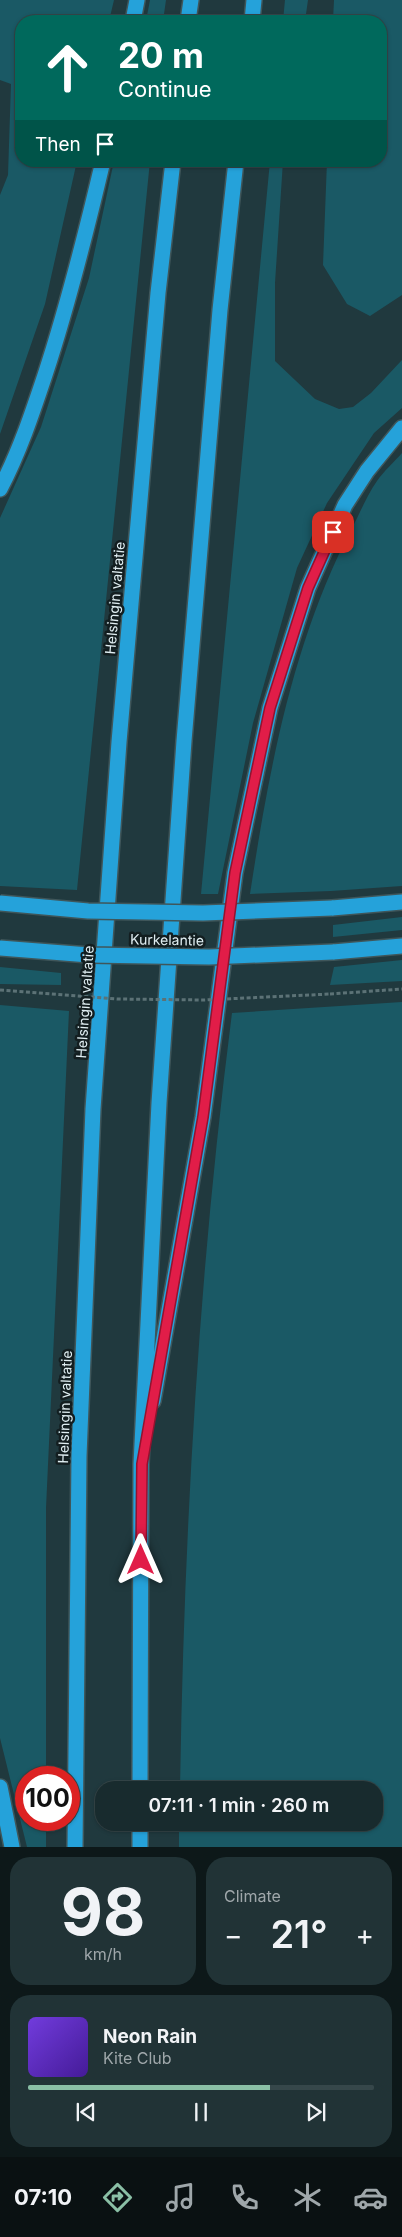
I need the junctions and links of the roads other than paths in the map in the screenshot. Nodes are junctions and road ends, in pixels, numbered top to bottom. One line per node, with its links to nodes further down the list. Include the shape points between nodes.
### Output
1 (137, 0): 4 (highway)
2 (191, 0): 5 (highway)
3 (254, 0): 6 (highway)
4 (134, 15)
5 (189, 15)
6 (253, 15)
7 (102, 167): 11 (highway, via 59,332 33,410)
8 (172, 167): 21 (highway, Helsingin valtatie, via 158,293 119,742 93,1109 79,1456)
9 (235, 167): 16 (highway, via 220,310 184,750 160,1103)
10 (402, 428): 16 (highway, via 367,471 346,505 308,588 270,708 235,873 203,1117)
11 (0, 489)
12 (402, 902): 13 (highway, Kurkelantie, bridge, via 203,913 88,911)
13 (0, 903)
14 (402, 946): 15 (highway, Kurkelantie, bridge, via 209,958 89,955)
15 (0, 948)
16 (142, 1464): 17 (highway)
17 (140, 1781)
18 (0, 1787): 20 (highway)
19 (140, 1831): 22 (highway)
20 (12, 1847)
21 (75, 1847)
22 (140, 1847)

